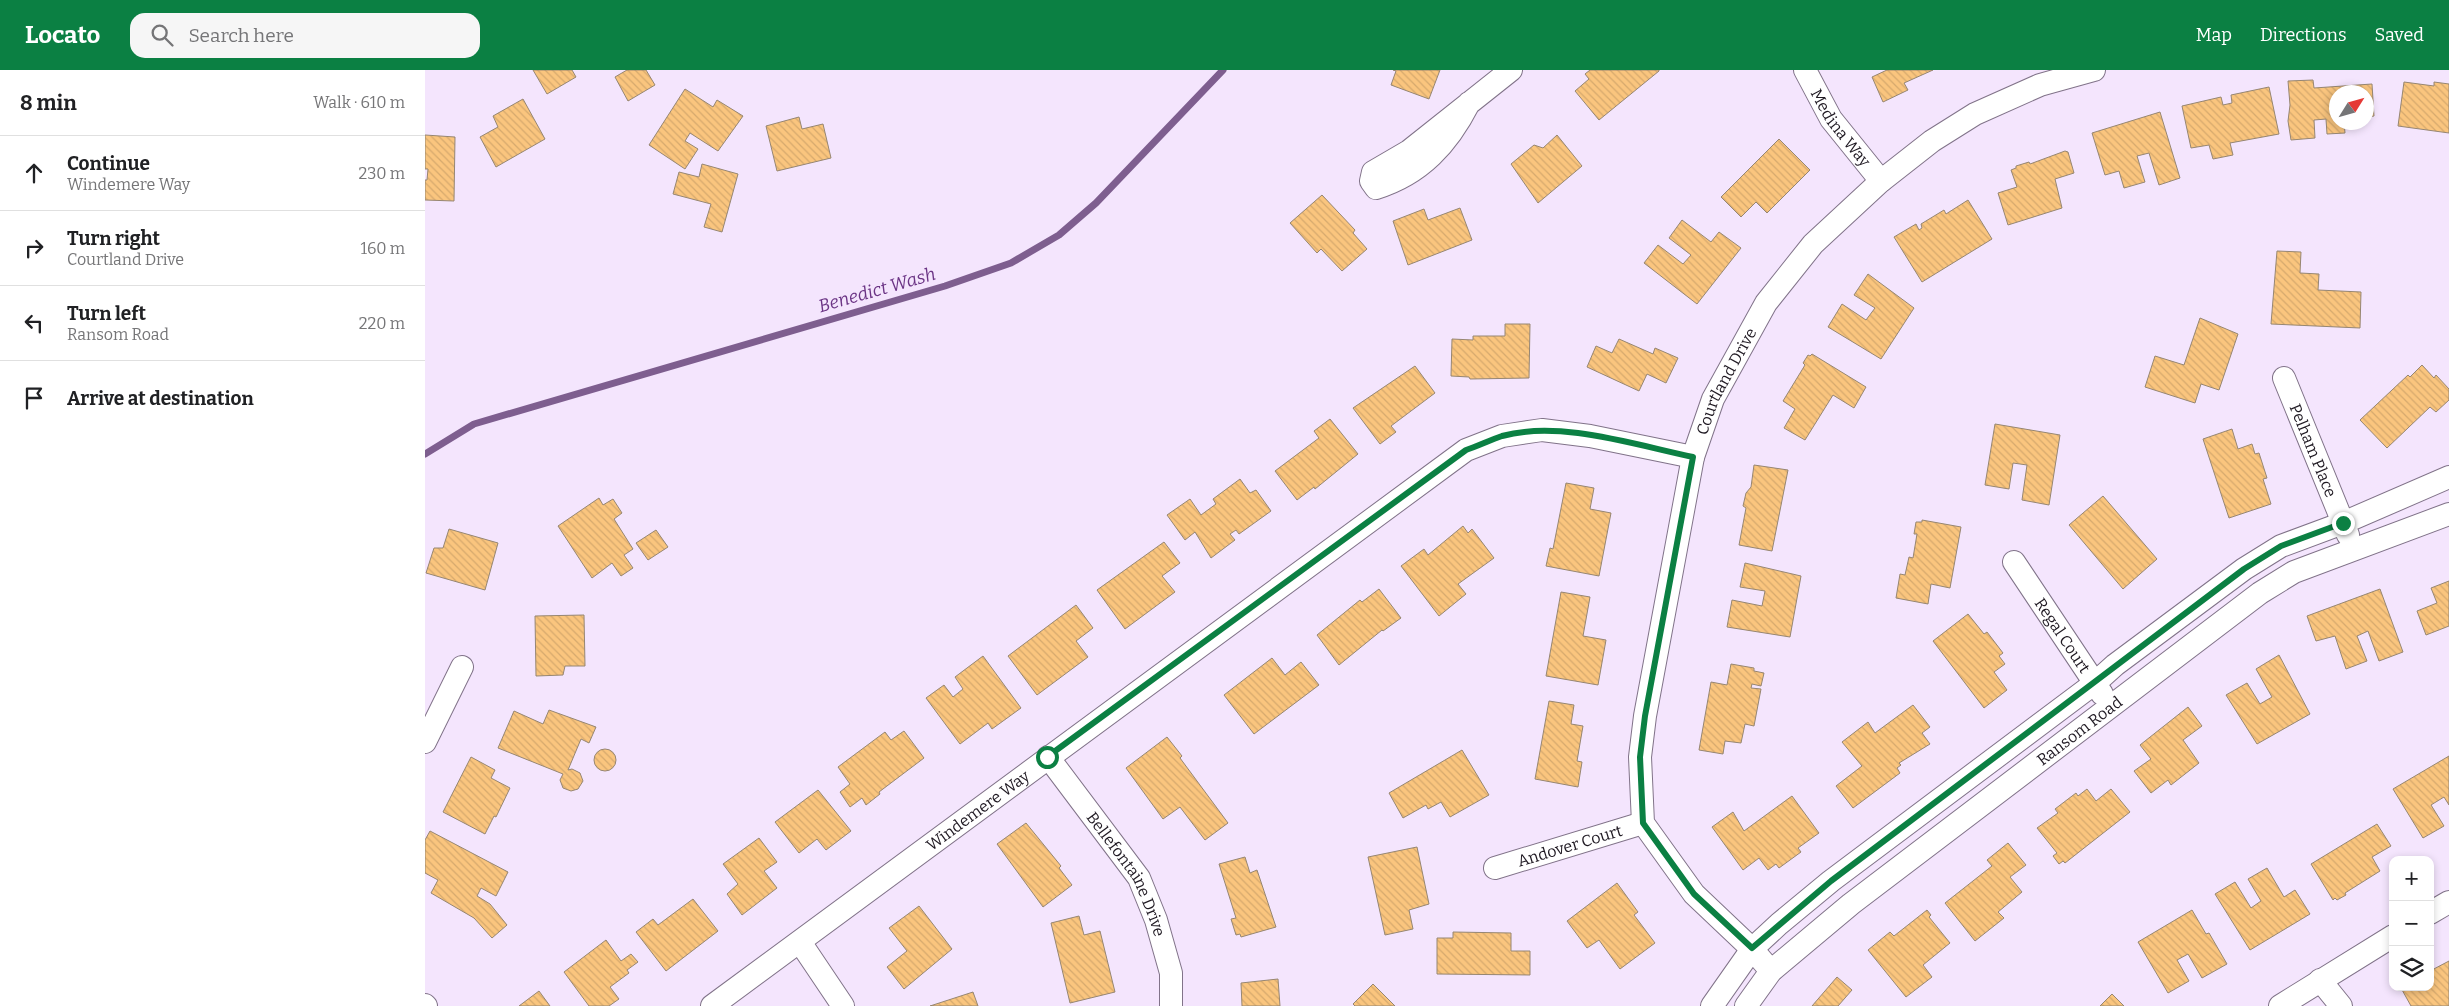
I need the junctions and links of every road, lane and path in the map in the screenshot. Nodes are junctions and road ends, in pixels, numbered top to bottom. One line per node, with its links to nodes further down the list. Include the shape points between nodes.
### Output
1 (1805, 70): 5 (street, Medina Way, via 1831,119)
2 (2094, 70): 5 (street, Courtland Drive, via 2041,85 1975,114 1932,141)
3 (1508, 73): 4 (street)
4 (1469, 103)
5 (1881, 181): 7 (street, Courtland Drive, via 1813,244 1766,303 1713,399)
6 (2284, 378): 10 (street, Pelham Place)
7 (1693, 457): 17 (street, Windemere Way, via 1590,436 1542,430 1502,436 1466,450); 18 (street, Courtland Drive, via 1644,724 1640,757)
8 (2449, 477): 10 (street, Ransom Road)
9 (2449, 514): 11 (street, Ransom Road)
10 (2343, 523): 11 (street, Pelham Place); 14 (street, Ransom Road, via 2281,546 2244,569)
11 (2355, 548): 15 (street, Ransom Road, via 2294,572 2260,592)
12 (2014, 562): 14 (street, Regal Court)
13 (462, 667): 16 (street)
14 (2095, 683): 15 (street, Regal Court); 24 (street, Ransom Road, via 1831,881)
15 (2111, 708): 25 (street, Ransom Road, via 1859,898)
16 (425, 742)
17 (1047, 757): 23 (street, Windemere Way); 29 (street, Bellefontaine Drive, via 1139,878 1156,920 1171,973)
18 (1643, 823): 19 (street, Andover Court); 24 (street, via 1694,894)
19 (1495, 868)
20 (2449, 902): 21 (street)
21 (2434, 911)
22 (2389, 938): 26 (street)
23 (799, 942): 27 (street, Windemere Way); 28 (street)
24 (1752, 948): 25 (street); 30 (street, Ransom Road)
25 (1771, 971): 31 (street, Ransom Road)
26 (2320, 980): 32 (street); 33 (street)
27 (712, 1006)
28 (843, 1006)
29 (1171, 1006)
30 (1712, 1006)
31 (1746, 1006)
32 (2280, 1006)
33 (2341, 1006)

